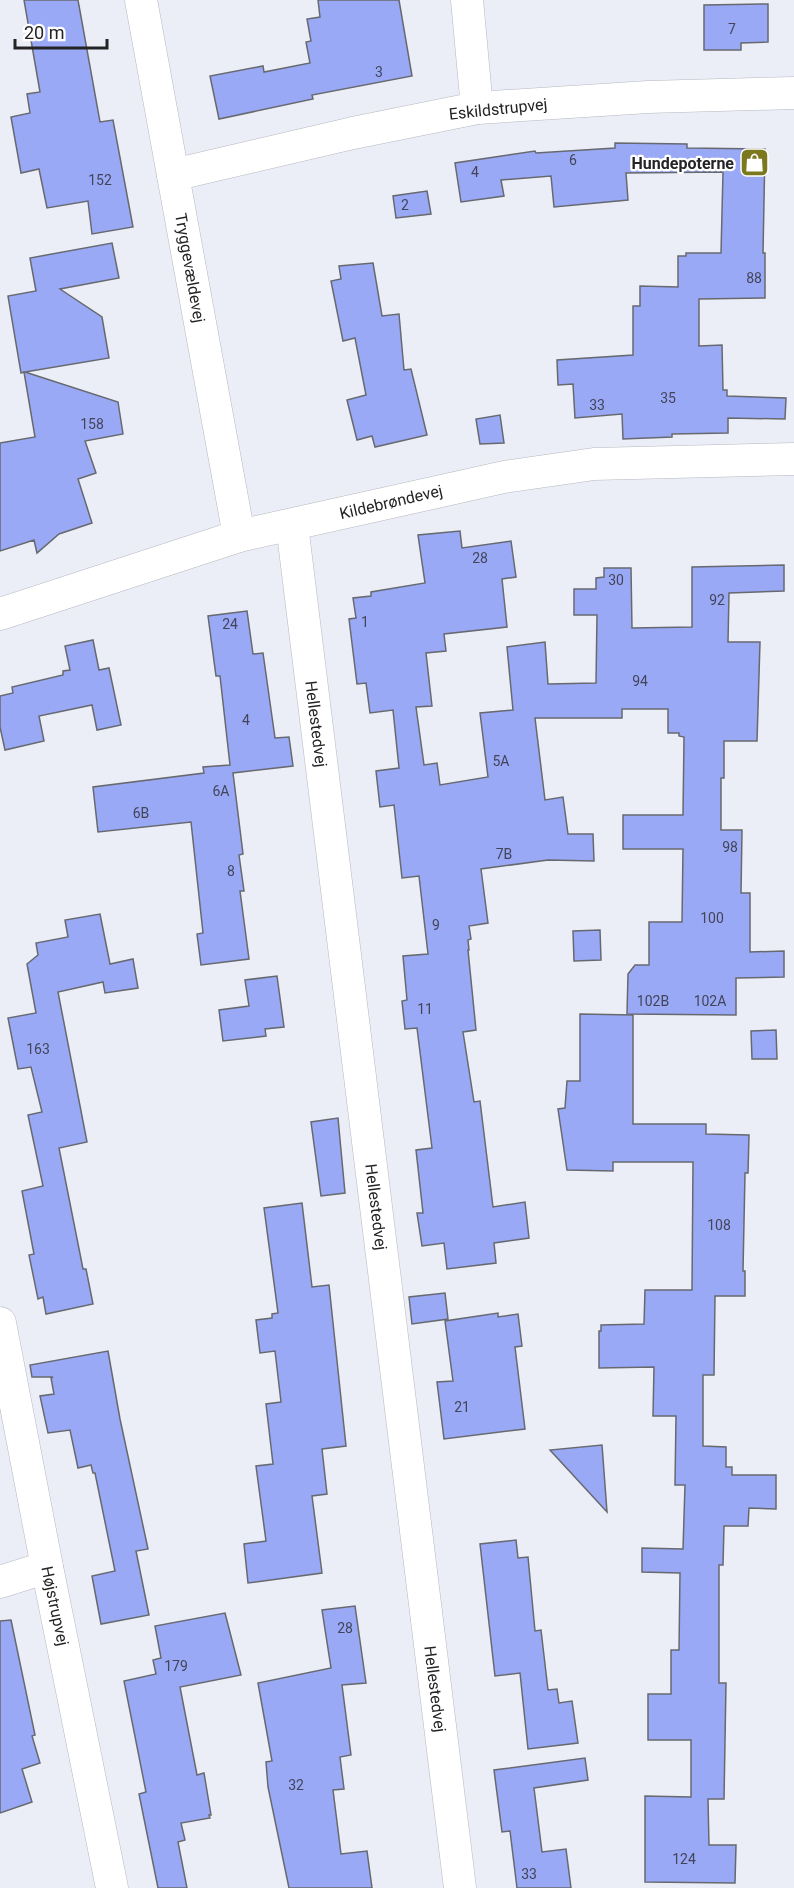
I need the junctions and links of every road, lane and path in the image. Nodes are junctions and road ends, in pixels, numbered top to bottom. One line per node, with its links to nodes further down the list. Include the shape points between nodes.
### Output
1 (141, 0): 5 (street, Tryggevældevej)
2 (467, 0): 4 (street)
3 (794, 93): 4 (street, Eskildstrupvej)
4 (477, 108): 5 (street, Eskildstrupvej)
5 (173, 176): 8 (street, Tryggevældevej)
6 (794, 459): 7 (street, Kildebrøndevej, via 572,466 504,477)
7 (292, 525): 8 (street, Kildebrøndevej); 14 (street, Hellestedvej)
8 (239, 536): 9 (street, Kildebrøndevej)
9 (0, 614)
10 (0, 1323): 11 (street, Højstrupvej)
11 (47, 1567): 12 (street); 13 (street, Højstrupvej)
12 (0, 1582)
13 (112, 1888)
14 (460, 1888)

